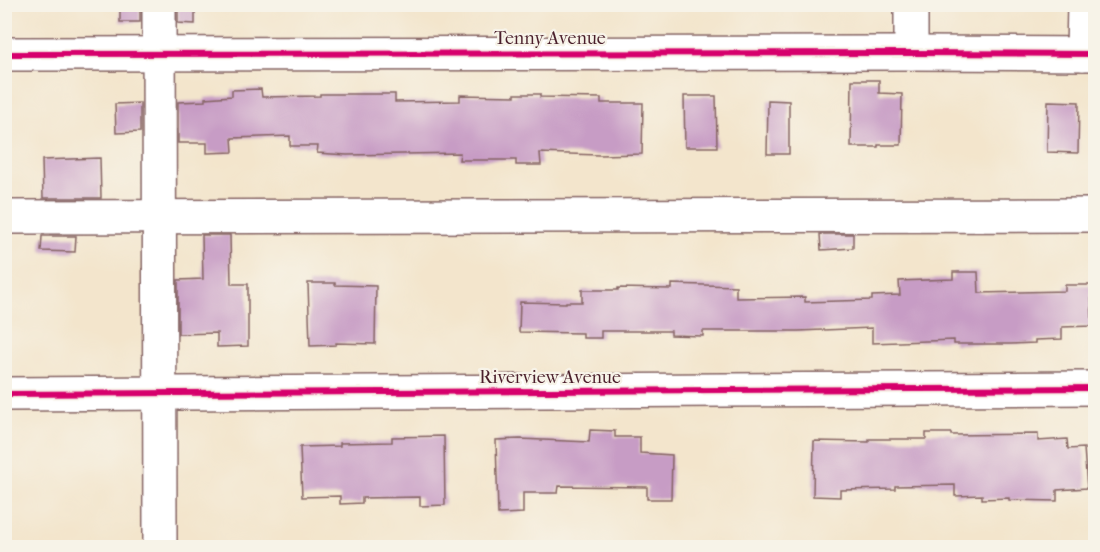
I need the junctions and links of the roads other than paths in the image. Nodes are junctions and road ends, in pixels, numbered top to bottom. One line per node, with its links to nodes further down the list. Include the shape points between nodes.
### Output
1 (159, 4): 6 (street)
2 (911, 4): 4 (street)
3 (1083, 4): 7 (street)
4 (911, 53): 6 (street, Tenny Avenue); 7 (street, Tenny Avenue)
5 (4, 54): 6 (street, Tenny Avenue)
6 (159, 54): 10 (street)
7 (1089, 54)
8 (1095, 215): 10 (street)
9 (4, 217): 10 (street)
10 (158, 217): 13 (street)
11 (1095, 388): 13 (street, Riverview Avenue)
12 (4, 394): 13 (street, Riverview Avenue)
13 (160, 394): 14 (street)
14 (160, 548)

